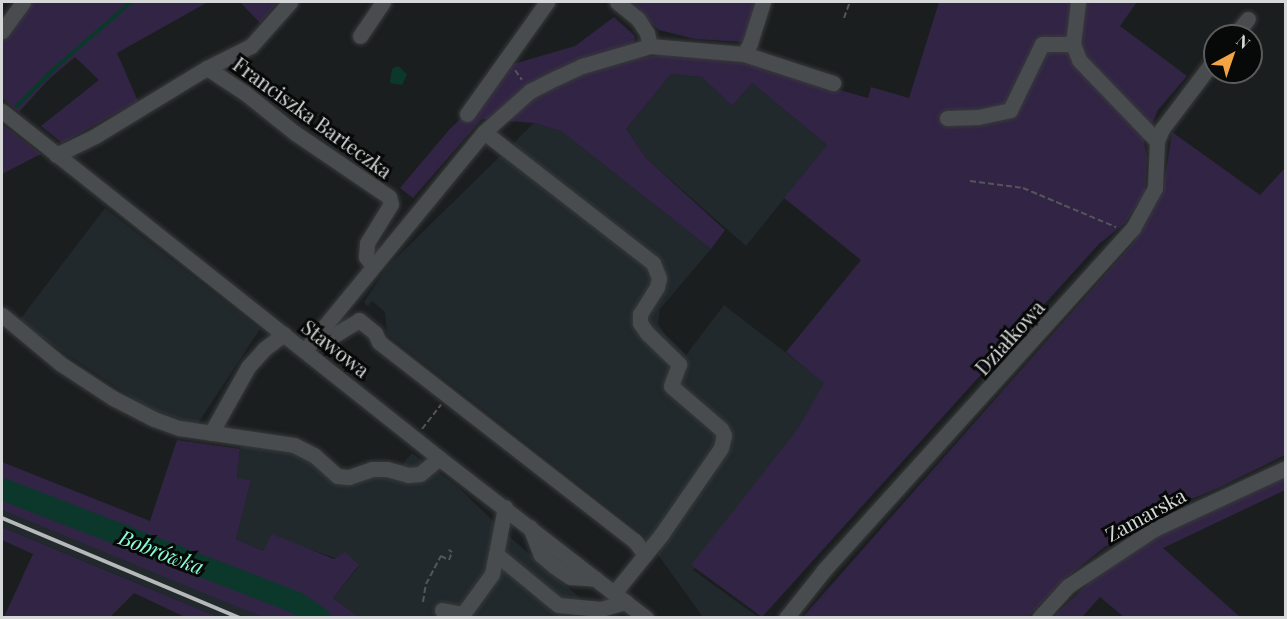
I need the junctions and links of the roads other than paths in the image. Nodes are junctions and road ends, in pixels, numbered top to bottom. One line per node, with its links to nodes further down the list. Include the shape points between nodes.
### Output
1 (23, 2): 10 (street)
2 (290, 2): 15 (street, via 251,46)
3 (383, 2): 11 (street)
4 (547, 2): 19 (street)
5 (617, 2): 13 (street, via 638,19)
6 (763, 2): 14 (street)
7 (1078, 2): 12 (street)
8 (1248, 19): 9 (street)
9 (1244, 24)
10 (2, 31)
11 (360, 36)
12 (1073, 44): 20 (street, via 1042,44 1010,110); 22 (street, via 1079,60)
13 (650, 46): 14 (street); 21 (street, via 582,66 530,91)
14 (744, 54): 17 (street)
15 (207, 68): 23 (street, via 95,136); 24 (street, Franciszka Barteczka, via 389,197 391,204 368,243 366,257)
16 (1203, 74): 22 (street, Działkowa, via 1171,115)
17 (832, 83)
18 (2, 111): 23 (street, Stawowa)
19 (467, 114)
20 (947, 118)
21 (484, 132): 24 (street); 33 (street, via 653,263 659,278 640,314 640,323 679,364 671,386 724,435 721,448)
22 (1157, 141): 40 (street, Działkowa, via 1155,188 1130,232 824,570)
23 (56, 155): 26 (street, Stawowa)
24 (373, 266): 27 (street)
25 (2, 315): 28 (street, via 62,364 113,398 170,425)
26 (284, 334): 27 (street, Stawowa); 28 (street, via 248,367)
27 (313, 341): 29 (street, Stawowa); 33 (street, via 336,334 359,320 375,333 379,342 635,541)
28 (211, 433): 29 (street, via 294,445 314,455 337,476 349,477 372,469 420,474)
29 (439, 458): 31 (street, Stawowa)
30 (1286, 468): 41 (street, Zamarska, via 1154,529 1068,586)
31 (504, 507): 32 (street); 34 (street, Stawowa)
32 (496, 554): 37 (street); 38 (street, via 492,574)
33 (645, 555): 34 (street)
34 (614, 593): 35 (street, Stawowa)
35 (626, 602): 37 (street, via 601,609); 39 (street, Stawowa)
36 (442, 610): 38 (street)
37 (553, 612)
38 (465, 616)
39 (646, 618)
40 (786, 618)
41 (1039, 618)

